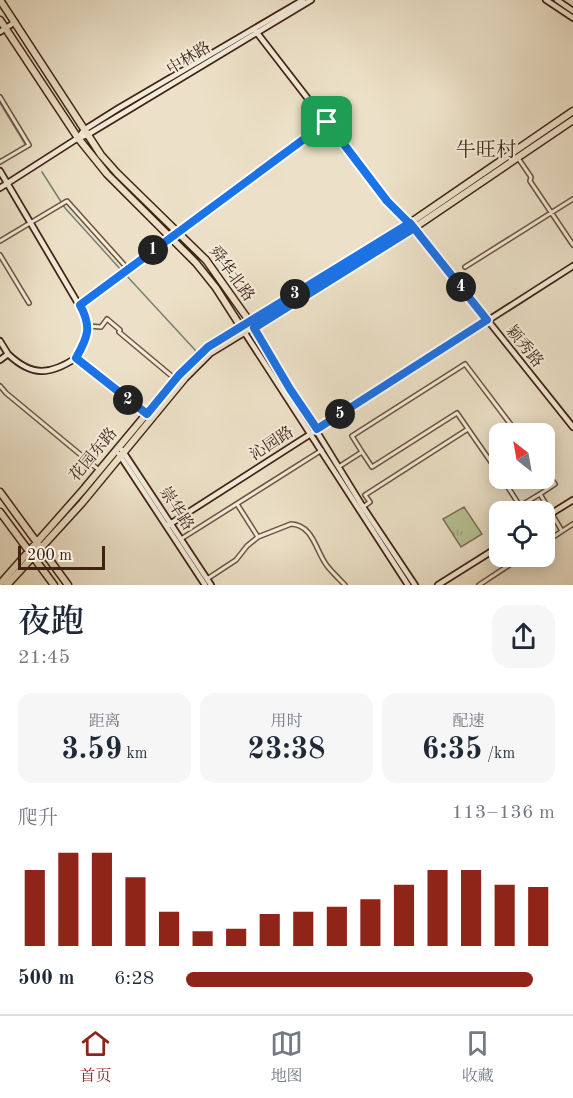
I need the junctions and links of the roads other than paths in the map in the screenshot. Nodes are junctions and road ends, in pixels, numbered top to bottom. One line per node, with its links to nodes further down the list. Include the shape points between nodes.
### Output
1 (0, 0): 9 (main road, 舜华北路)
2 (303, 0): 11 (main road, 中林路)
3 (311, 0): 11 (main road, 中林路)
4 (546, 0): 7 (main road)
5 (557, 0): 6 (main road)
6 (573, 11)
7 (573, 18)
8 (0, 20): 10 (main road, 舜华北路)
9 (15, 22): 10 (main road); 16 (main road, 舜华北路)
10 (3, 30): 17 (main road, 舜华北路)
11 (256, 30): 15 (main road, 颖秀路); 16 (main road, 中林路)
12 (0, 97): 19 (street, via 29,145)
13 (573, 111): 26 (main road, 花园东路)
14 (573, 120): 18 (main road, 花园东路)
15 (327, 122): 26 (main road, 颖秀路, via 387,201); 27 (main road)
16 (86, 132): 17 (main road, 中林路); 27 (main road, 舜华北路, via 117,173)
17 (78, 138): 21 (main road, 中林路); 28 (main road, 舜华北路, via 107,174)
18 (518, 158): 24 (street); 26 (main road, 花园东路)
19 (0, 162)
20 (0, 171): 21 (main road)
21 (9, 183): 22 (main road, 中林路); 25 (main road)
22 (0, 189)
23 (573, 199): 24 (street)
24 (551, 213): 30 (street); 33 (street)
25 (31, 222): 29 (street); 34 (street, via 67,201); 36 (main road)
26 (412, 226): 37 (main road, 颖秀路); 38 (main road, 花园东路)
27 (178, 231): 28 (main road); 38 (main road, 舜华北路, via 206,260)
28 (171, 237): 34 (main road); 40 (main road, 舜华北路, via 216,288)
29 (0, 241)
30 (573, 245)
31 (0, 255): 35 (street)
32 (573, 266): 37 (main road, 沁园路)
33 (465, 267)
34 (125, 271): 36 (main road)
35 (29, 303)
36 (80, 305): 39 (main road)
37 (487, 320): 49 (main road, 颖秀路); 50 (main road, 沁园路)
38 (252, 325): 40 (main road, 花园东路); 50 (main road, 舜华北路)
39 (88, 326): 43 (main road); 45 (street, via 100,327 107,319)
40 (243, 330): 45 (main road, 花园东路, via 203,351); 52 (main road, 舜华北路); 56 (main road, 花园东路, via 184,378)
41 (0, 341): 42 (main road)
42 (8, 354): 43 (main road, via 42,372 60,368); 44 (main road)
43 (76, 358): 47 (main road)
44 (0, 360)
45 (176, 379): 47 (main road, 花园东路)
46 (0, 386): 59 (street)
47 (147, 414): 53 (main road, 花园东路)
48 (510, 423): 55 (street, via 465,364 352,436)
49 (573, 427)
50 (317, 429): 52 (main road, 沁园路); 58 (main road, 舜华北路)
51 (468, 429): 55 (street, via 457,412 372,467); 57 (street); 67 (street, via 365,495 370,502)
52 (311, 433): 54 (main road, 舜华北路); 71 (main road, 沁园路)
53 (117, 449): 56 (main road, 崇华路); 59 (main road, 花园东路)
54 (322, 450): 66 (street); 89 (main road, 舜华北路)
55 (362, 452): 58 (street)
56 (123, 454): 71 (main road, 崇华路); 77 (main road, 花园东路)
57 (489, 460)
58 (340, 466): 67 (main road, 舜华北路)
59 (99, 470): 77 (main road, 花园东路)
60 (509, 489): 63 (street, via 520,506)
61 (548, 489): 63 (street)
62 (0, 492): 77 (main road)
63 (540, 494): 64 (street)
64 (544, 501)
65 (573, 501): 69 (main road)
66 (237, 504): 75 (street); 76 (street)
67 (363, 507): 90 (main road, 舜华北路)
68 (0, 512): 79 (main road)
69 (555, 512)
70 (555, 520): 73 (street)
71 (169, 524): 76 (main road, 崇华路); 86 (main road, 崇华路)
72 (573, 524): 73 (street)
73 (562, 531): 74 (street)
74 (555, 536)
75 (258, 537): 81 (street, via 236,560); 88 (street, via 296,525 314,540 326,566)
76 (181, 539): 81 (main road, 崇华路)
77 (39, 545): 79 (main road, 花园东路); 85 (main road)
78 (489, 553): 91 (main road)
79 (31, 554): 82 (main road, 花园东路); 83 (main road, 花园东路); 84 (main road)
80 (506, 567): 92 (street)
81 (207, 579): 87 (main road, 崇华路)
82 (0, 584)
83 (7, 585)
84 (54, 585)
85 (68, 585)
86 (205, 585)
87 (211, 585)
88 (345, 585)
89 (408, 585)
90 (415, 585)
91 (438, 585)
92 (478, 585)

